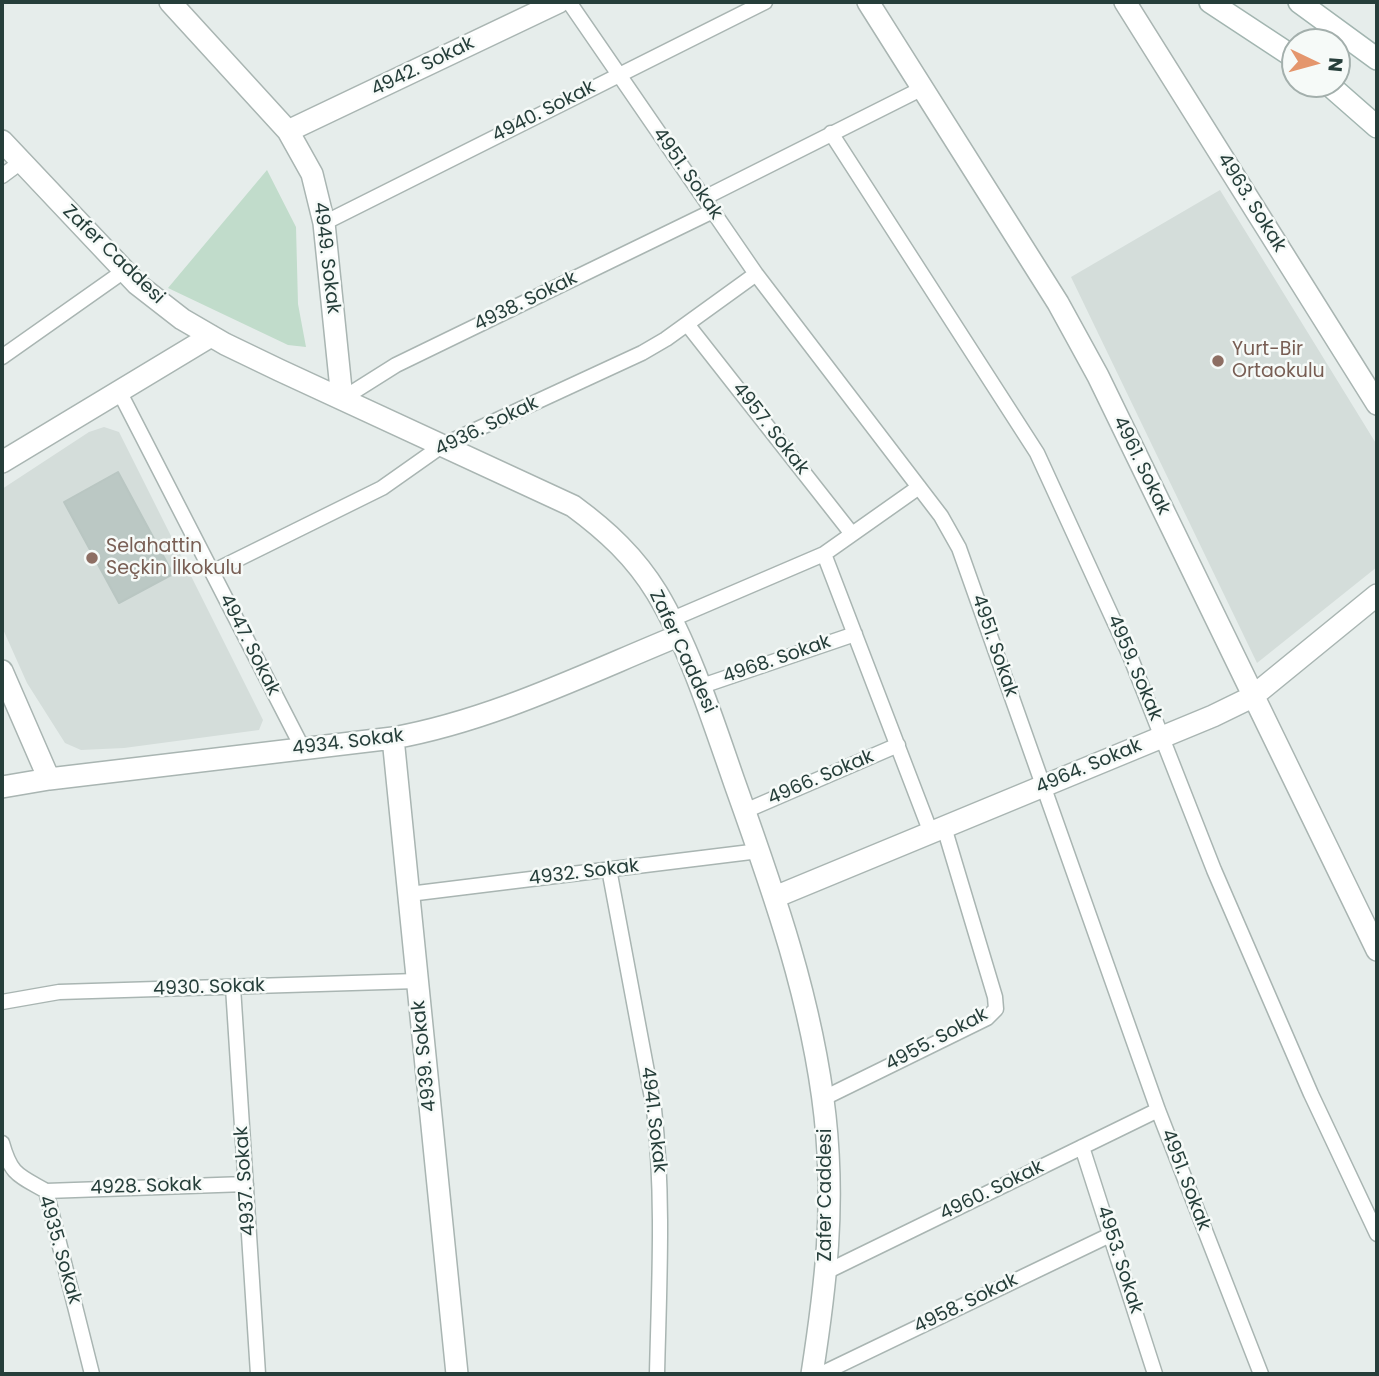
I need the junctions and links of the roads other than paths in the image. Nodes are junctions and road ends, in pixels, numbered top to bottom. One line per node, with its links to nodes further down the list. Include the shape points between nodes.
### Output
1 (559, 2): 15 (street, 4942. Sokak)
2 (569, 2): 11 (lane, 4951. Sokak)
3 (765, 2): 11 (lane, 4940. Sokak)
4 (868, 2): 12 (street, 4961. Sokak)
5 (1125, 2): 30 (street, 4963. Sokak)
6 (1210, 2): 9 (street)
7 (1299, 2): 10 (street)
8 (177, 4): 15 (street, 4949. Sokak)
9 (1281, 49)
10 (1376, 54)
11 (619, 75): 20 (lane, 4951. Sokak); 22 (lane, 4940. Sokak)
12 (923, 88): 16 (lane); 42 (street, 4961. Sokak, via 1058,303 1098,376)
13 (1344, 98): 14 (street)
14 (1377, 127)
15 (288, 131): 22 (street, 4949. Sokak, via 312,174)
16 (831, 133): 20 (lane); 43 (lane, 4959. Sokak, via 1037,453)
17 (2, 141): 18 (street, Zafer Caddesi)
18 (21, 162): 19 (lane); 23 (street, Zafer Caddesi)
19 (2, 176)
20 (704, 198): 21 (lane, 4951. Sokak)
21 (713, 211): 24 (lane, 4951. Sokak); 29 (lane, 4938. Sokak, via 396,365)
22 (324, 223): 29 (street, 4949. Sokak)
23 (124, 271): 26 (street, Zafer Caddesi, via 182,319); 27 (lane)
24 (756, 274): 25 (lane, 4936. Sokak); 33 (lane, 4951. Sokak)
25 (687, 324): 31 (lane, 4936. Sokak, via 616,367); 34 (lane, 4957. Sokak)
26 (211, 336): 28 (street); 29 (street, Zafer Caddesi)
27 (2, 357)
28 (119, 391): 32 (street); 36 (lane, 4947. Sokak)
29 (342, 399): 31 (street, Zafer Caddesi)
30 (1377, 404)
31 (443, 445): 36 (lane, 4936. Sokak, via 382,488); 38 (street, Zafer Caddesi, via 573,506 606,530 633,559)
32 (2, 462)
33 (919, 487): 34 (lane, 4934. Sokak); 48 (lane, 4951. Sokak, via 959,548)
34 (852, 534): 35 (lane, 4934. Sokak)
35 (824, 554): 38 (lane, 4934. Sokak); 39 (lane, 4955. Sokak)
36 (212, 572): 46 (lane, 4947. Sokak)
37 (1377, 595): 42 (street, 4964. Sokak)
38 (674, 628): 41 (street, Zafer Caddesi); 44 (street, 4934. Sokak, via 471,720)
39 (855, 634): 41 (lane, 4968. Sokak); 45 (lane, 4955. Sokak)
40 (2, 671): 47 (street)
41 (699, 687): 50 (street, Zafer Caddesi)
42 (1252, 697): 43 (street, 4964. Sokak); 56 (street, 4961. Sokak)
43 (1163, 737): 48 (street, 4964. Sokak); 66 (lane, 4959. Sokak, via 1214,870)
44 (393, 738): 46 (street, 4934. Sokak); 54 (street, 4939. Sokak)
45 (898, 746): 50 (lane, 4966. Sokak); 51 (lane, 4955. Sokak)
46 (303, 749): 47 (street, 4934. Sokak)
47 (49, 779): 49 (street, 4934. Sokak)
48 (1044, 786): 51 (street, 4964. Sokak); 61 (lane, 4951. Sokak)
49 (2, 787)
50 (745, 811): 52 (street, Zafer Caddesi)
51 (938, 830): 55 (street, 4964. Sokak); 60 (lane, 4955. Sokak, via 996,1009 987,1018)
52 (759, 852): 53 (lane, 4932. Sokak); 55 (street, Zafer Caddesi)
53 (609, 869): 54 (lane, 4932. Sokak); 72 (lane, 4941. Sokak, via 659,1147)
54 (409, 894): 57 (street, 4939. Sokak)
55 (775, 897): 60 (street, Zafer Caddesi, via 801,982)
56 (1377, 950)
57 (417, 981): 58 (lane, 4930. Sokak); 71 (street, 4939. Sokak)
58 (233, 987): 59 (lane, 4930. Sokak, via 59,992); 64 (lane, 4937. Sokak)
59 (2, 1002)
60 (822, 1098): 68 (street, Zafer Caddesi, via 829,1176)
61 (1158, 1110): 63 (lane, 4960. Sokak); 76 (lane, 4951. Sokak)
62 (2, 1143): 65 (lane, 4935. Sokak, via 14,1172)
63 (1082, 1147): 67 (lane, 4953. Sokak); 68 (lane, 4960. Sokak)
64 (246, 1184): 65 (lane, 4928. Sokak); 70 (lane, 4937. Sokak)
65 (46, 1191): 69 (lane, 4935. Sokak)
66 (1377, 1234)
67 (1110, 1235): 74 (lane, 4958. Sokak); 75 (lane, 4953. Sokak)
68 (826, 1272): 73 (street, Zafer Caddesi)
69 (92, 1374)
70 (258, 1374)
71 (457, 1374)
72 (657, 1374)
73 (812, 1374)
74 (821, 1374)
75 (1155, 1374)
76 (1261, 1374)

